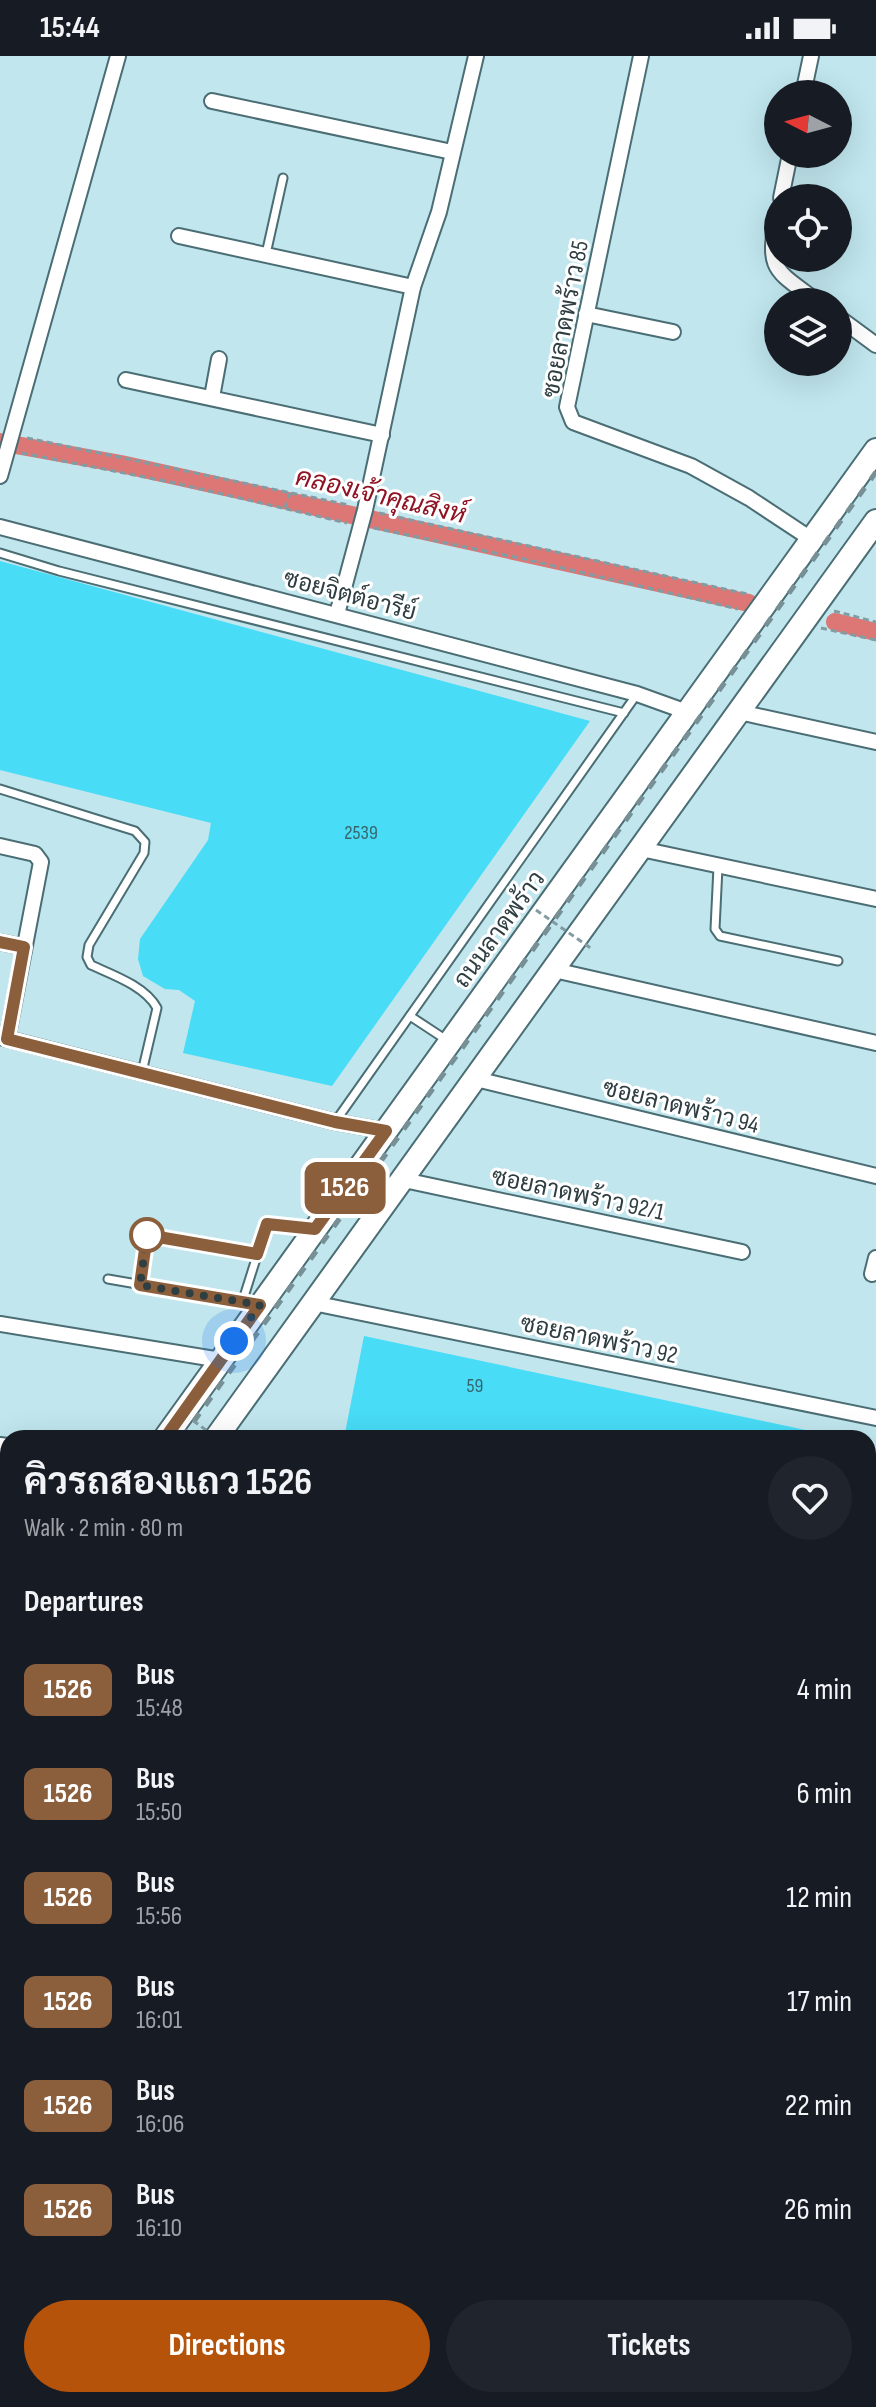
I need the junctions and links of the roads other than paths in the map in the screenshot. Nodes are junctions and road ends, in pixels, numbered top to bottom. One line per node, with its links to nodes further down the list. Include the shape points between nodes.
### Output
1 (118, 56): 23 (street)
2 (476, 56): 7 (street)
3 (641, 56): 14 (street, ซอยลาดพร้าว 85)
4 (811, 56): 5 (street)
5 (806, 80)
6 (212, 101): 7 (street)
7 (452, 152): 12 (street, via 439,212)
8 (283, 178): 10 (lane)
9 (179, 236): 10 (street)
10 (266, 254): 12 (street)
11 (779, 272): 13 (street)
12 (413, 287): 21 (street)
13 (799, 288)
14 (586, 314): 16 (street); 26 (street, ซอยลาดพร้าว 85, via 567,407 573,422 691,466)
15 (852, 327): 17 (street)
16 (673, 332)
17 (876, 345)
18 (219, 359): 20 (street)
19 (126, 380): 20 (street)
20 (212, 397): 21 (street)
21 (382, 435): 28 (street)
22 (876, 450): 26 (main road, ถนนลาดพร้าว)
23 (0, 476)
24 (876, 522): 31 (main road)
25 (0, 527): 28 (street, ซอยจิตต์อารีย์)
26 (811, 539): 30 (main road, ถนนลาดพร้าว)
27 (0, 553): 32 (lane)
28 (337, 614): 29 (street, ซอยจิตต์อารีย์)
29 (637, 694): 30 (street, ซอยจิตต์อารีย์); 32 (lane)
30 (687, 712): 45 (main road, ถนนลาดพร้าว)
31 (739, 712): 33 (street); 36 (main road)
32 (624, 713): 43 (lane)
33 (876, 742)
34 (0, 789): 47 (lane, via 135,831 145,842 144,853 89,945 87,957 91,965 124,980 157,1008)
35 (0, 846): 40 (street, via 35,854 41,862)
36 (641, 849): 37 (street); 42 (main road)
37 (718, 867): 38 (street); 41 (lane, via 715,929 720,936)
38 (876, 899)
39 (0, 942): 40 (street)
40 (24, 947): 44 (street)
41 (838, 961)
42 (554, 970): 46 (street); 48 (main road)
43 (410, 1016): 45 (lane); 49 (lane)
44 (3, 1038): 47 (street)
45 (450, 1042): 50 (main road, ถนนลาดพร้าว)
46 (876, 1043)
47 (142, 1072): 49 (street)
48 (476, 1079): 51 (street, ซอยลาดพร้าว 94); 52 (main road)
49 (335, 1122): 50 (street)
50 (386, 1131): 53 (main road, ถนนลาดพร้าว)
51 (876, 1176)
52 (404, 1180): 54 (street, ซอยลาดพร้าว 92/1); 60 (main road)
53 (315, 1229): 55 (lane, via 267,1224); 61 (main road, ถนนลาดพร้าว)
54 (742, 1252)
55 (257, 1254): 59 (lane, via 147,1235); 61 (lane)
56 (876, 1258): 57 (street)
57 (872, 1274)
58 (108, 1279): 59 (lane)
59 (140, 1285): 61 (lane)
60 (313, 1303): 64 (street, ซอยลาดพร้าว 92); 66 (main road)
61 (251, 1304): 63 (main road, ถนนลาดพร้าว)
62 (0, 1324): 63 (street)
63 (221, 1360): 65 (main road, ถนนลาดพร้าว)
64 (876, 1418)
65 (171, 1430)
66 (222, 1430)

